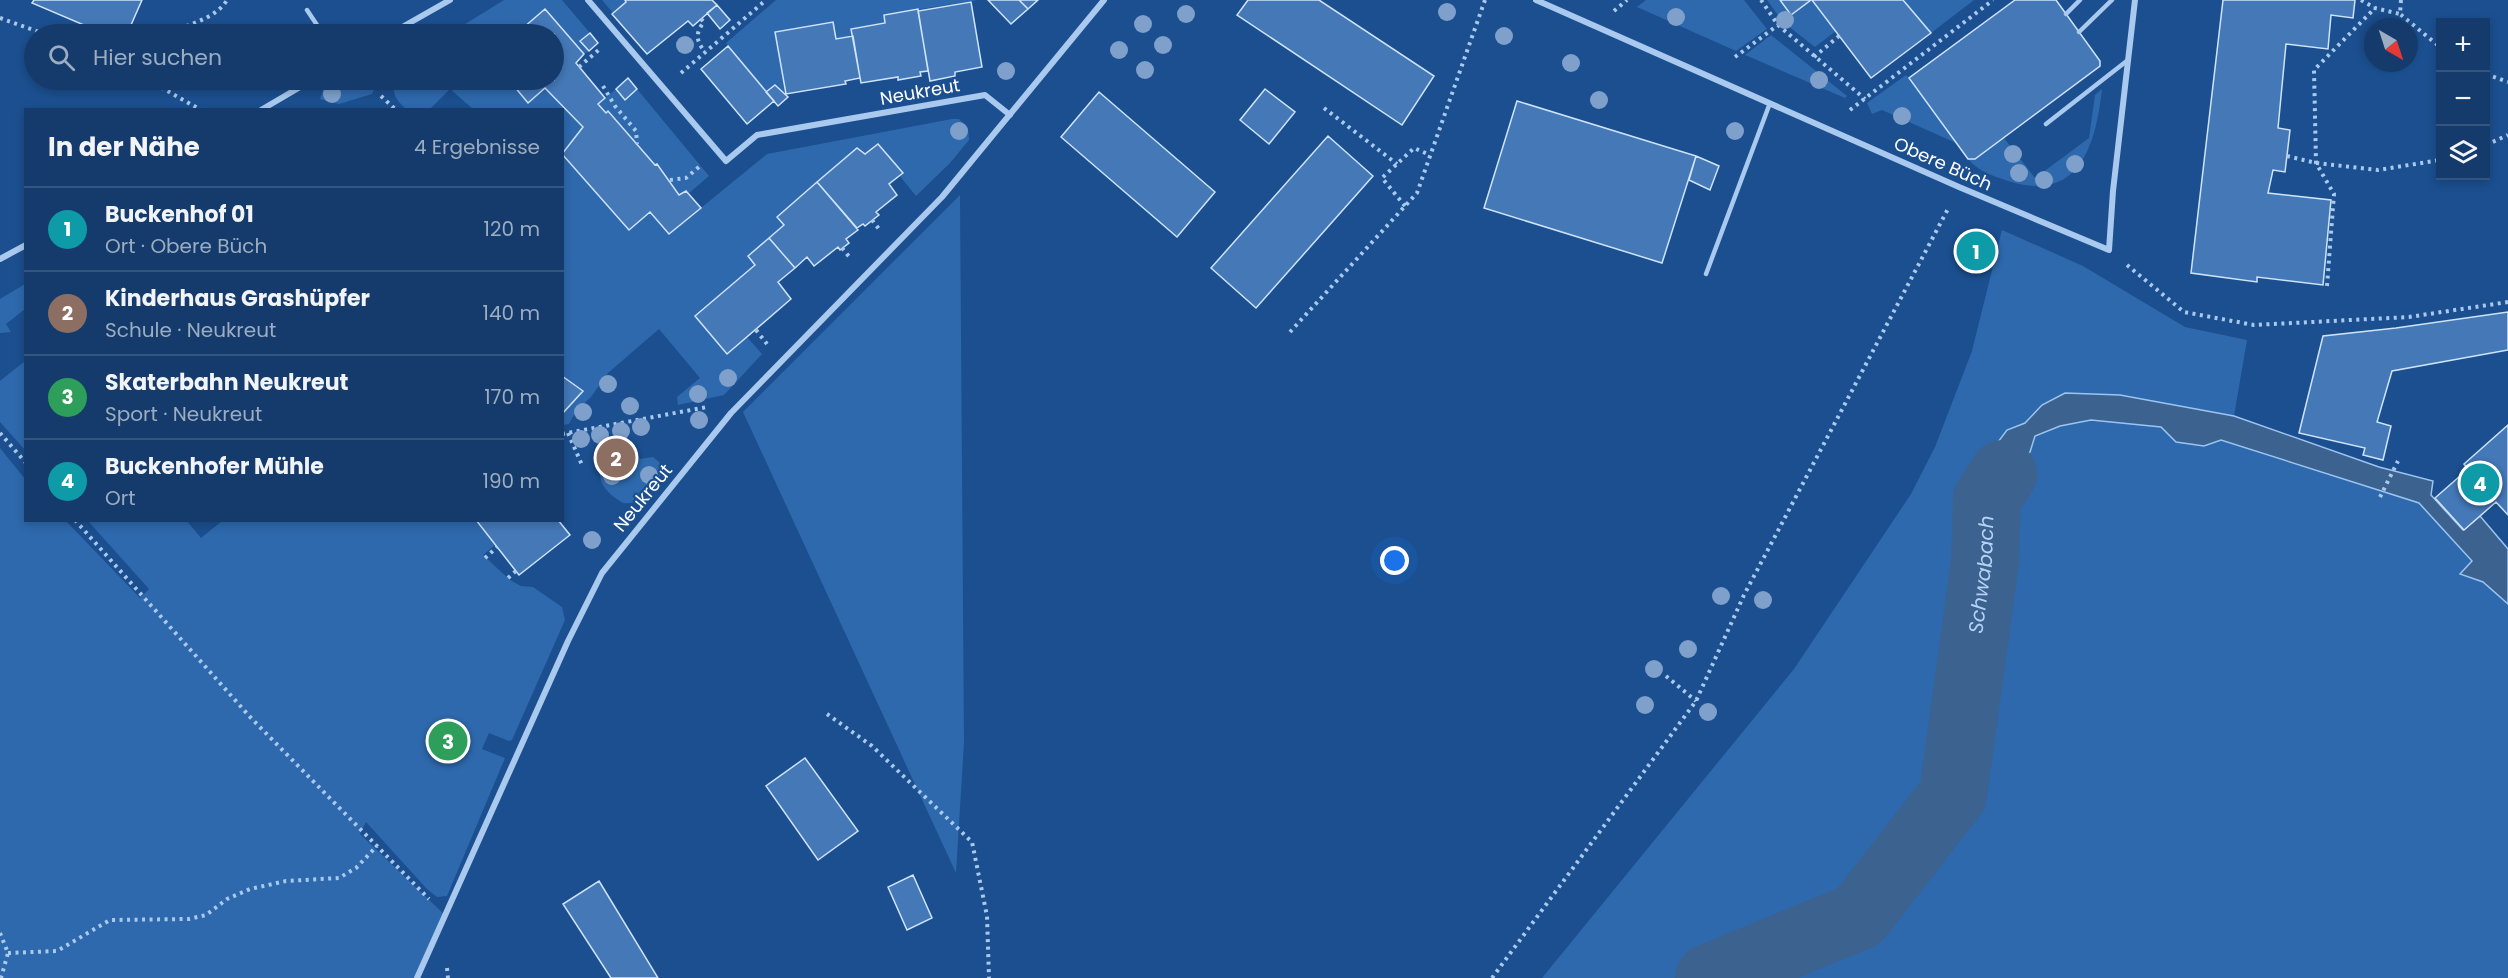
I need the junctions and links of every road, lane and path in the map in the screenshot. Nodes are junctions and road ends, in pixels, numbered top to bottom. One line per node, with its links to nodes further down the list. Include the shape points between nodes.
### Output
1 (227, 0): 21 (path, via 211,16)
2 (450, 0): 23 (street)
3 (588, 0): 38 (street, Neukreut)
4 (766, 0): 30 (path)
5 (1104, 0): 49 (street, Neukreut)
6 (1485, 0): 54 (path)
7 (1761, 0): 24 (path)
8 (1993, 0): 42 (path)
9 (2080, 0): 17 (lane)
10 (2112, 0): 26 (lane)
11 (2135, 0): 33 (street)
12 (2361, 0): 15 (path)
13 (2401, 0): 18 (path)
14 (1540, 1): 43 (street, Obere Büch)
15 (2375, 8): 18 (path); 57 (path, via 2314,70)
16 (307, 10): 22 (lane)
17 (2066, 14)
18 (2400, 14): 29 (path)
19 (0, 18): 25 (path)
20 (701, 19): 30 (path, via 704,22 697,39)
21 (191, 24)
22 (316, 24)
23 (408, 24)
24 (1778, 25): 31 (path); 32 (path)
25 (24, 27)
26 (2079, 32)
27 (1839, 36): 32 (path)
28 (605, 45): 34 (path)
29 (2436, 45)
30 (705, 52): 38 (path)
31 (1735, 57)
32 (1814, 57): 42 (path)
33 (2128, 60): 50 (lane); 67 (street)
34 (579, 67)
35 (2490, 75): 36 (path)
36 (2508, 82)
37 (603, 86): 53 (path, via 636,131)
38 (663, 89): 49 (street, Neukreut, via 726,161 757,135 985,95)
39 (166, 90): 44 (path)
40 (295, 90): 45 (street)
41 (381, 96): 46 (path)
42 (1865, 99): 48 (path)
43 (1770, 103): 61 (street, Obere Büch); 70 (lane)
44 (197, 108)
45 (264, 108)
46 (394, 108)
47 (1324, 108): 58 (path)
48 (1850, 110)
49 (1010, 116): 93 (street, Neukreut, via 942,197 731,413 602,573)
50 (2046, 124)
51 (2508, 135): 52 (path)
52 (2490, 143)
53 (636, 144)
54 (1430, 155): 58 (path, via 1414,148); 62 (path, via 1417,193)
55 (2287, 156): 57 (path)
56 (2436, 161): 57 (path, via 2378,170)
57 (2316, 163): 71 (path, via 2334,194)
58 (1397, 164): 62 (path, via 1382,178)
59 (700, 166): 60 (path, via 686,178)
60 (670, 180)
61 (1959, 187): 67 (street, Obere Büch); 90 (path, via 1744,596)
62 (1405, 206): 74 (path)
63 (872, 220): 64 (path)
64 (880, 230)
65 (24, 246): 69 (street)
66 (842, 248): 68 (path)
67 (2109, 250): 72 (path, via 2184,312 2254,325 2409,317)
68 (851, 259)
69 (0, 260)
70 (1706, 274)
71 (2327, 286)
72 (2508, 302)
73 (756, 330): 75 (path)
74 (1290, 332)
75 (763, 340)
76 (711, 406): 78 (path)
77 (0, 433): 80 (path)
78 (568, 433): 79 (path); 82 (path)
79 (564, 434)
80 (24, 461)
81 (2398, 461): 83 (path)
82 (582, 465)
83 (2380, 497)
84 (77, 522): 92 (path, via 251,718)
85 (497, 547): 86 (path)
86 (485, 558)
87 (516, 571): 88 (path)
88 (508, 578)
89 (1666, 676): 90 (path)
90 (1696, 701): 99 (path)
91 (827, 714): 98 (path, via 872,746 972,842 987,916)
92 (377, 846): 93 (path); 95 (path, via 356,868 339,878 250,889 227,899 206,915 189,919 110,920 57,951)
93 (447, 916): 97 (street, Neukreut)
94 (0, 933): 95 (path)
95 (8, 953): 96 (path)
96 (1, 978)
97 (417, 978)
98 (989, 978)
99 (1492, 978)

